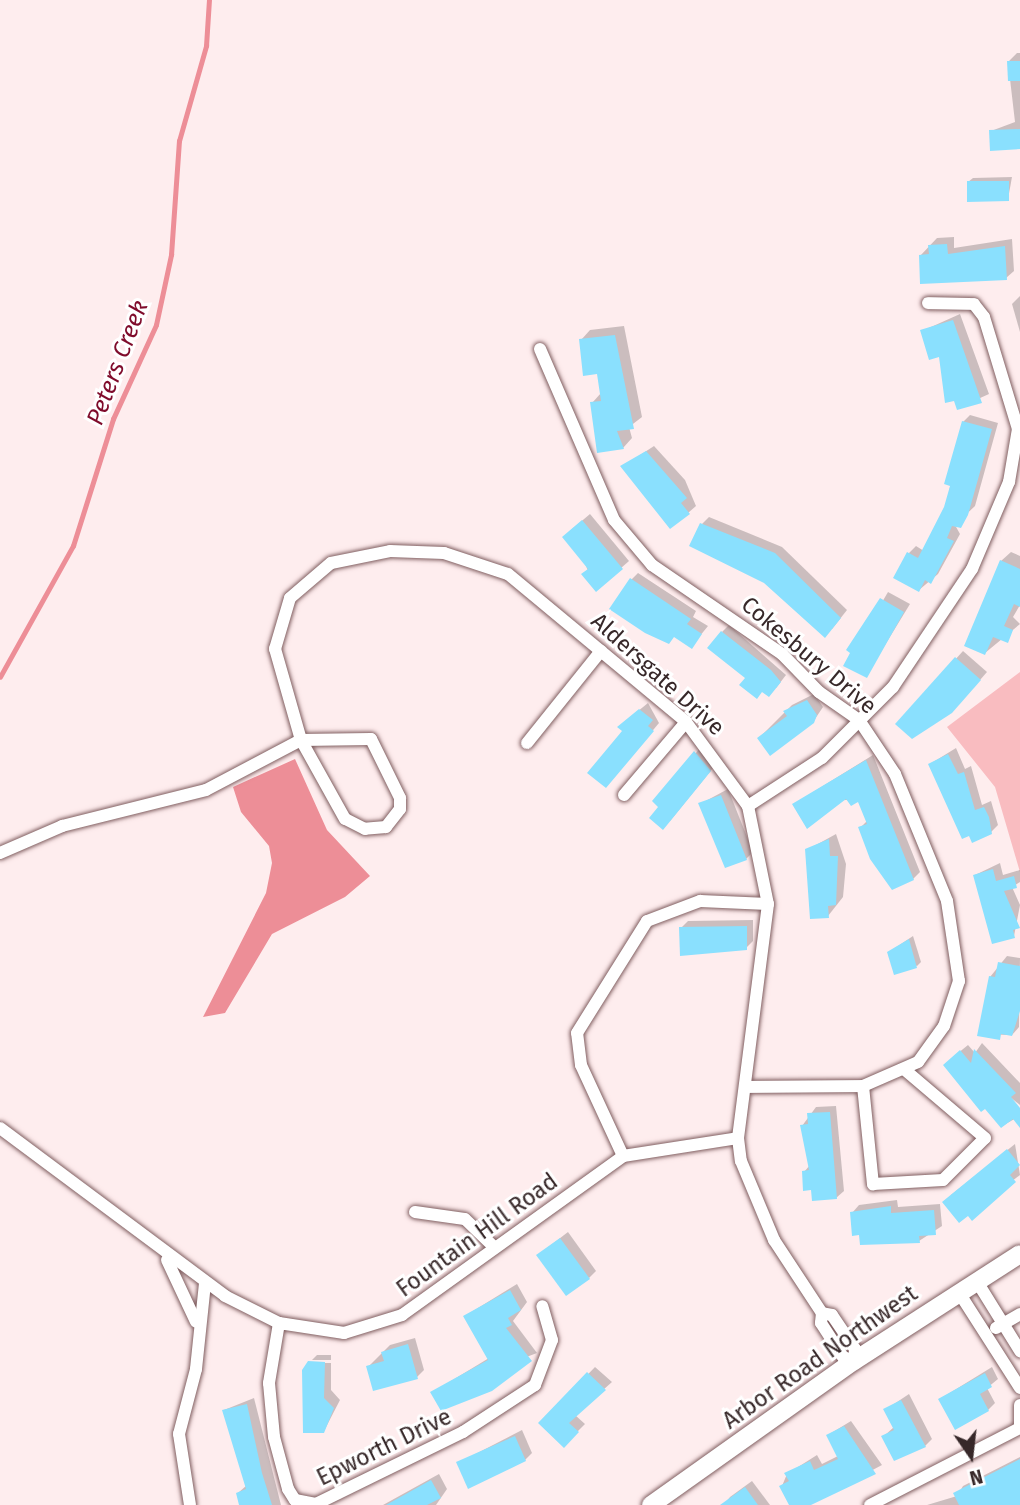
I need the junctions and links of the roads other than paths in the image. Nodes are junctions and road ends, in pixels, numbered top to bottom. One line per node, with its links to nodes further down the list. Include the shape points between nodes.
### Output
1 (928, 303): 4 (street, via 974,304 984,317 1012,403 1018,448 992,526 949,610 893,687)
2 (540, 349): 4 (street, Cokesbury Drive, via 592,481 614,520 652,565 772,646 819,692)
3 (601, 651): 5 (street, Aldersgate Drive); 6 (street, Aldersgate Drive, via 525,586 470,559 410,550 344,559 298,587 276,636 279,676); 7 (street)
4 (859, 720): 9 (street, via 822,758); 12 (street, Cokesbury Drive, via 922,830 960,955 960,981 943,1026)
5 (687, 722): 8 (street); 9 (street, Aldersgate Drive)
6 (301, 740): 6 (street, Aldersgate Drive, via 345,819 375,830 395,819 400,798 371,739); 10 (street, via 206,789 62,826)
7 (527, 743)
8 (624, 794)
9 (748, 806): 11 (street, Aldersgate Drive)
10 (0, 853)
11 (768, 904): 14 (street, Aldersgate Drive); 17 (street, via 700,901 647,921 577,1033 581,1066)
12 (905, 1070): 13 (street, Cokesbury Drive); 13 (street, via 985,1138 943,1180 873,1184)
13 (863, 1086): 14 (street, Cokesbury Drive)
14 (745, 1087): 16 (street, Aldersgate Drive)
15 (0, 1128): 20 (street, Fountain Hill Road)
16 (738, 1138): 17 (street, Fountain Hill Road); 32 (street, Aldersgate Drive, via 775,1240 822,1313 821,1322 843,1357)
17 (623, 1156): 19 (street, Fountain Hill Road)
18 (415, 1212): 19 (street, via 465,1219)
19 (494, 1247): 27 (street, Fountain Hill Road, via 431,1297 377,1326 344,1333)
20 (158, 1248): 23 (street, Fountain Hill Road); 29 (street, via 181,1279)
21 (1020, 1254): 22 (street, Arbor Road Northwest)
22 (976, 1280): 24 (street, Arbor Road Northwest); 28 (street)
23 (205, 1283): 27 (street, Fountain Hill Road); 29 (street)
24 (958, 1291): 30 (street); 32 (street, Arbor Road Northwest)
25 (542, 1306): 37 (street, Epworth Drive, via 552,1340 535,1385 463,1432)
26 (1020, 1314): 28 (street)
27 (279, 1323): 36 (street, Epworth Drive, via 269,1403 281,1470)
28 (1003, 1324): 30 (street); 31 (street)
29 (198, 1333): 38 (street, via 179,1434)
30 (986, 1334): 33 (street)
31 (1020, 1351)
32 (854, 1361): 39 (street, Arbor Road Northwest)
33 (1020, 1388)
34 (1020, 1405): 35 (street)
35 (1020, 1427): 40 (street)
36 (295, 1502): 37 (street, Epworth Drive)
37 (330, 1503)
38 (190, 1505)
39 (651, 1505)
40 (870, 1505)

